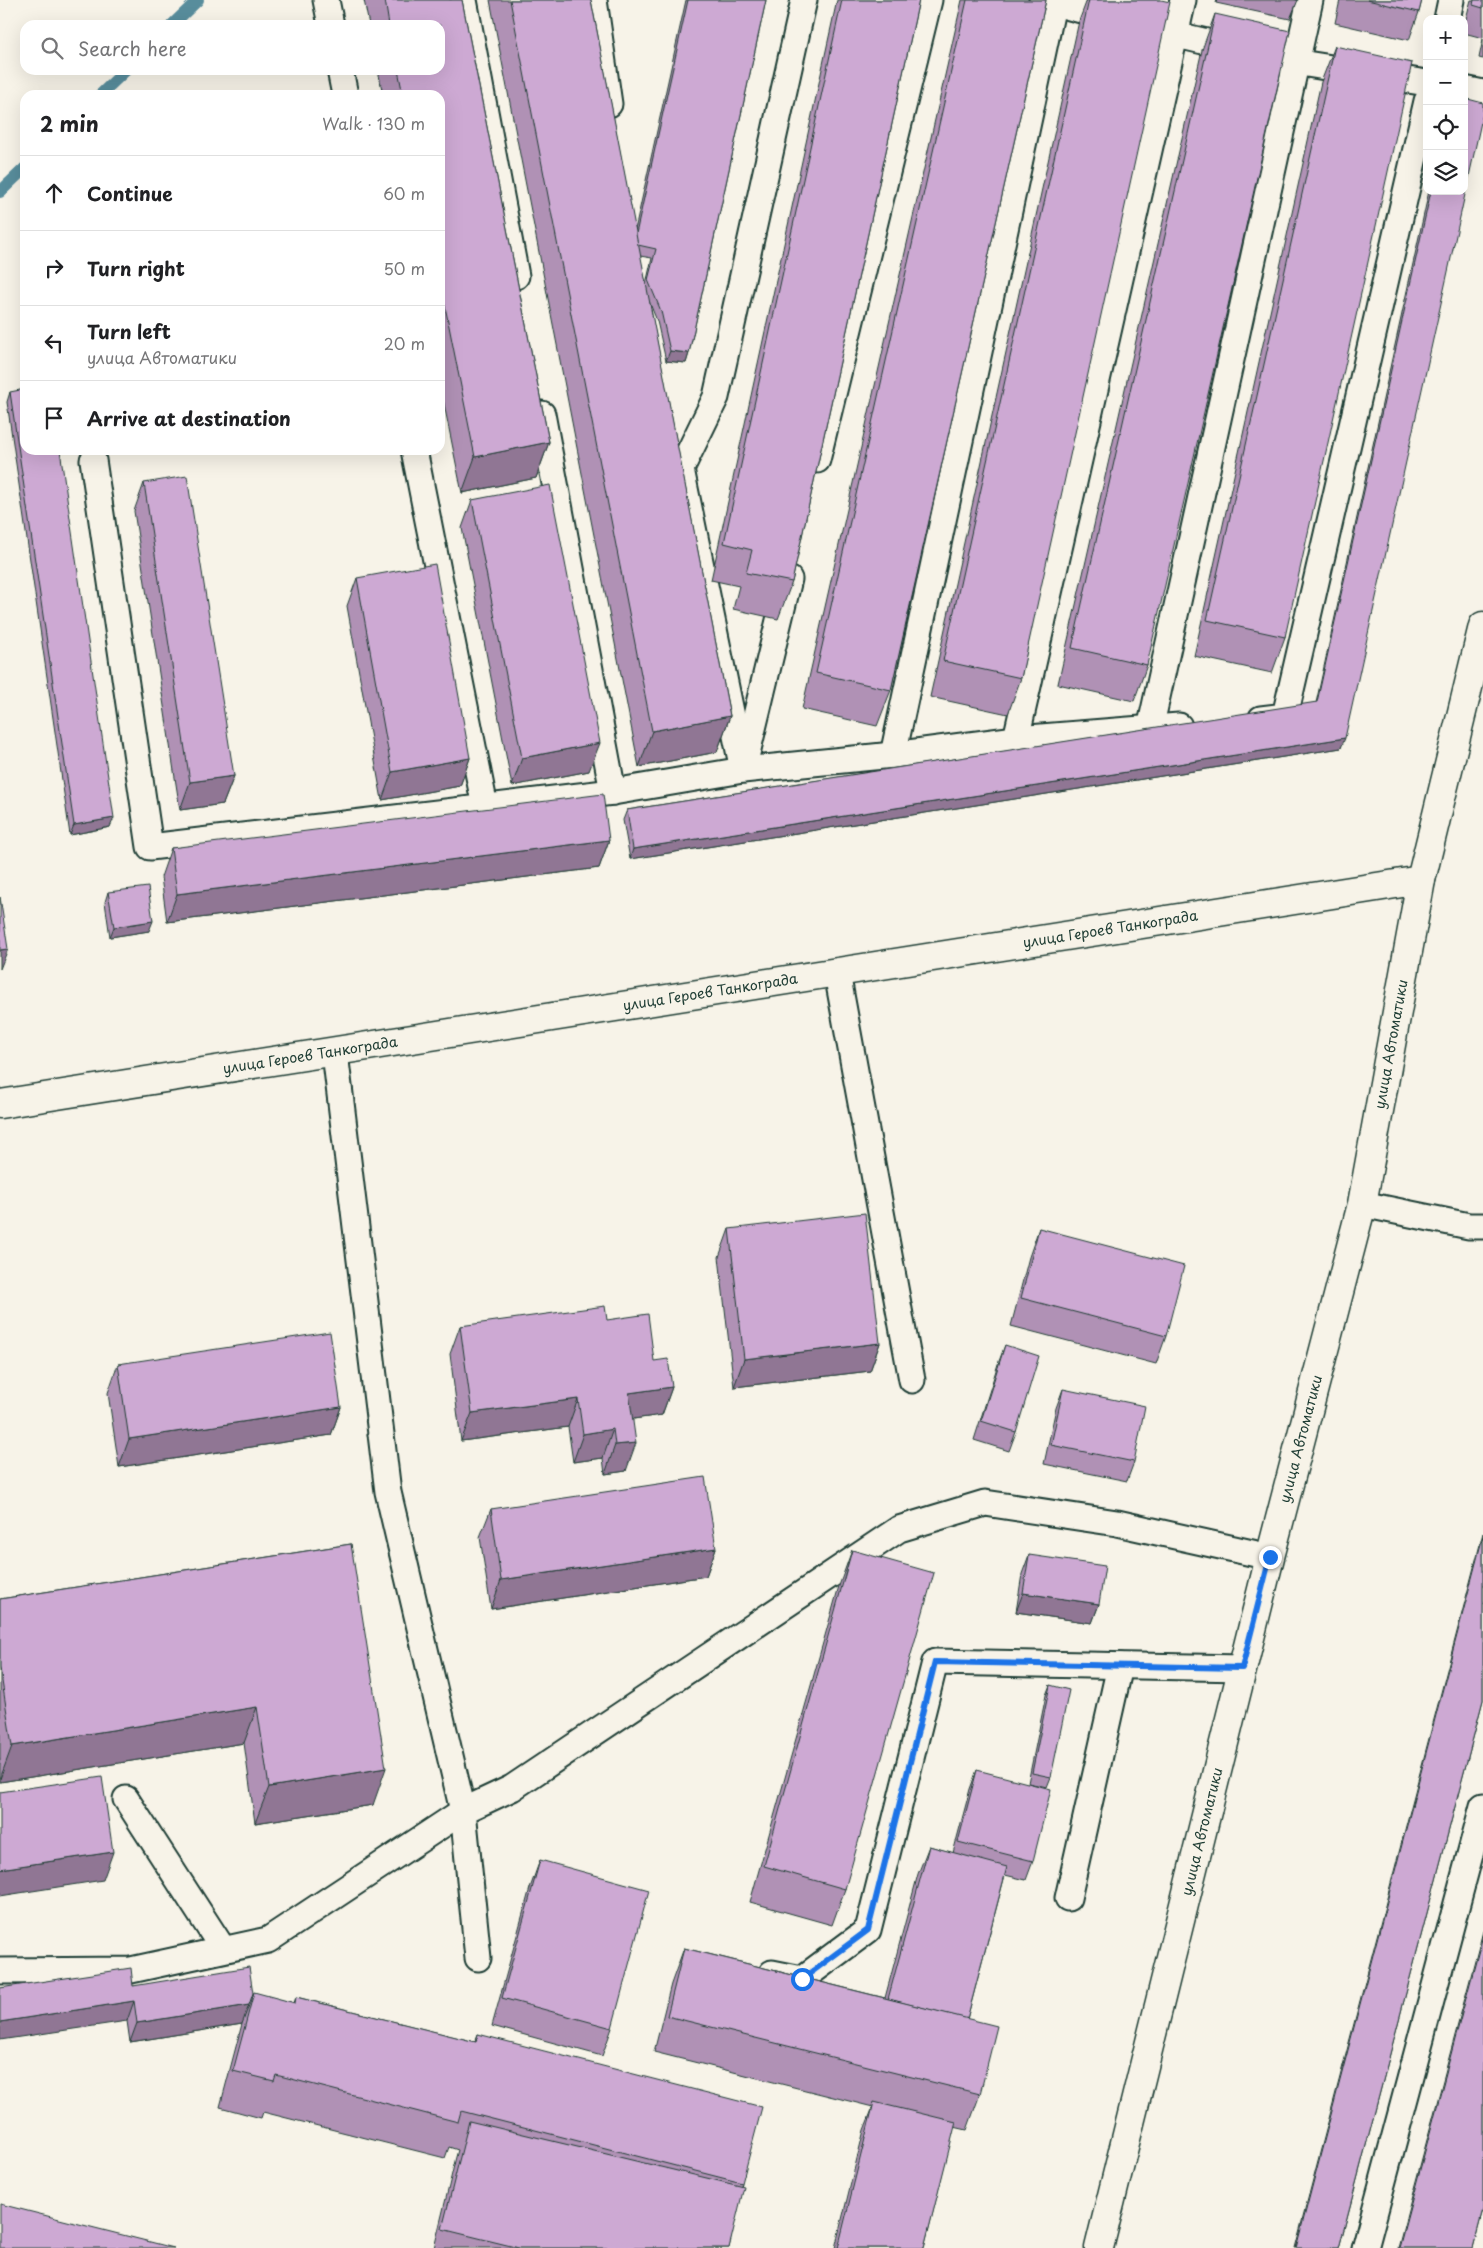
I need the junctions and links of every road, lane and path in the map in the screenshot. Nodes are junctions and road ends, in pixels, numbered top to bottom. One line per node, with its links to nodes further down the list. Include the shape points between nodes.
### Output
1 (326, 0): 11 (lane)
2 (464, 0): 21 (lane)
3 (594, 0): 20 (lane)
4 (804, 0): 26 (lane, via 716,397)
5 (928, 0): 27 (lane)
6 (1184, 0): 12 (lane)
7 (1310, 0): 13 (lane)
8 (1452, 0): 10 (lane)
9 (1049, 1): 12 (lane); 34 (lane)
10 (1448, 15)
11 (330, 20)
12 (1176, 35): 13 (lane); 33 (lane)
13 (1297, 64): 15 (lane); 32 (lane)
14 (341, 75): 16 (lane)
15 (1423, 82)
16 (344, 90)
17 (1468, 90): 18 (lane)
18 (1483, 93)
19 (1426, 105): 30 (lane, via 1285,716)
20 (613, 126)
21 (521, 303)
22 (538, 391): 36 (lane)
23 (672, 431): 26 (lane)
24 (415, 455): 37 (lane)
25 (93, 460): 37 (lane, via 150,847)
26 (681, 468): 35 (lane)
27 (812, 481)
28 (794, 558): 35 (lane)
29 (1483, 626): 38 (street, улица Автоматики)
30 (1237, 721)
31 (1198, 724): 32 (lane)
32 (1150, 729): 33 (lane)
33 (1016, 739): 34 (lane)
34 (894, 755): 35 (lane)
35 (743, 770): 36 (lane)
36 (613, 792): 37 (lane)
37 (484, 807)
38 (1421, 880): 39 (street, улица Героев Танкограда); 42 (street, улица Автоматики)
39 (837, 973): 40 (street, улица Героев Танкограда); 44 (lane)
40 (335, 1053): 41 (street, улица Героев Танкограда); 50 (lane, via 388,1492)
41 (0, 1104)
42 (1362, 1204): 43 (lane, via 1469,1226); 45 (street, улица Автоматики)
43 (1483, 1226)
44 (912, 1380)
45 (1270, 1557): 47 (street, улица Автоматики); 50 (lane, via 1117,1523 985,1503 899,1529 512,1788)
46 (1120, 1666): 47 (lane); 51 (lane); 54 (lane, via 935,1662 868,1930 802,1979)
47 (1242, 1668): 56 (street, улица Автоматики)
48 (126, 1799): 52 (lane)
49 (1483, 1806): 57 (lane)
50 (463, 1811): 52 (lane, via 268,1940); 53 (lane)
51 (1068, 1898)
52 (223, 1949): 55 (lane, via 131,1970)
53 (478, 1958)
54 (754, 1969)
55 (0, 1971)
56 (1099, 2248)
57 (1365, 2248)

